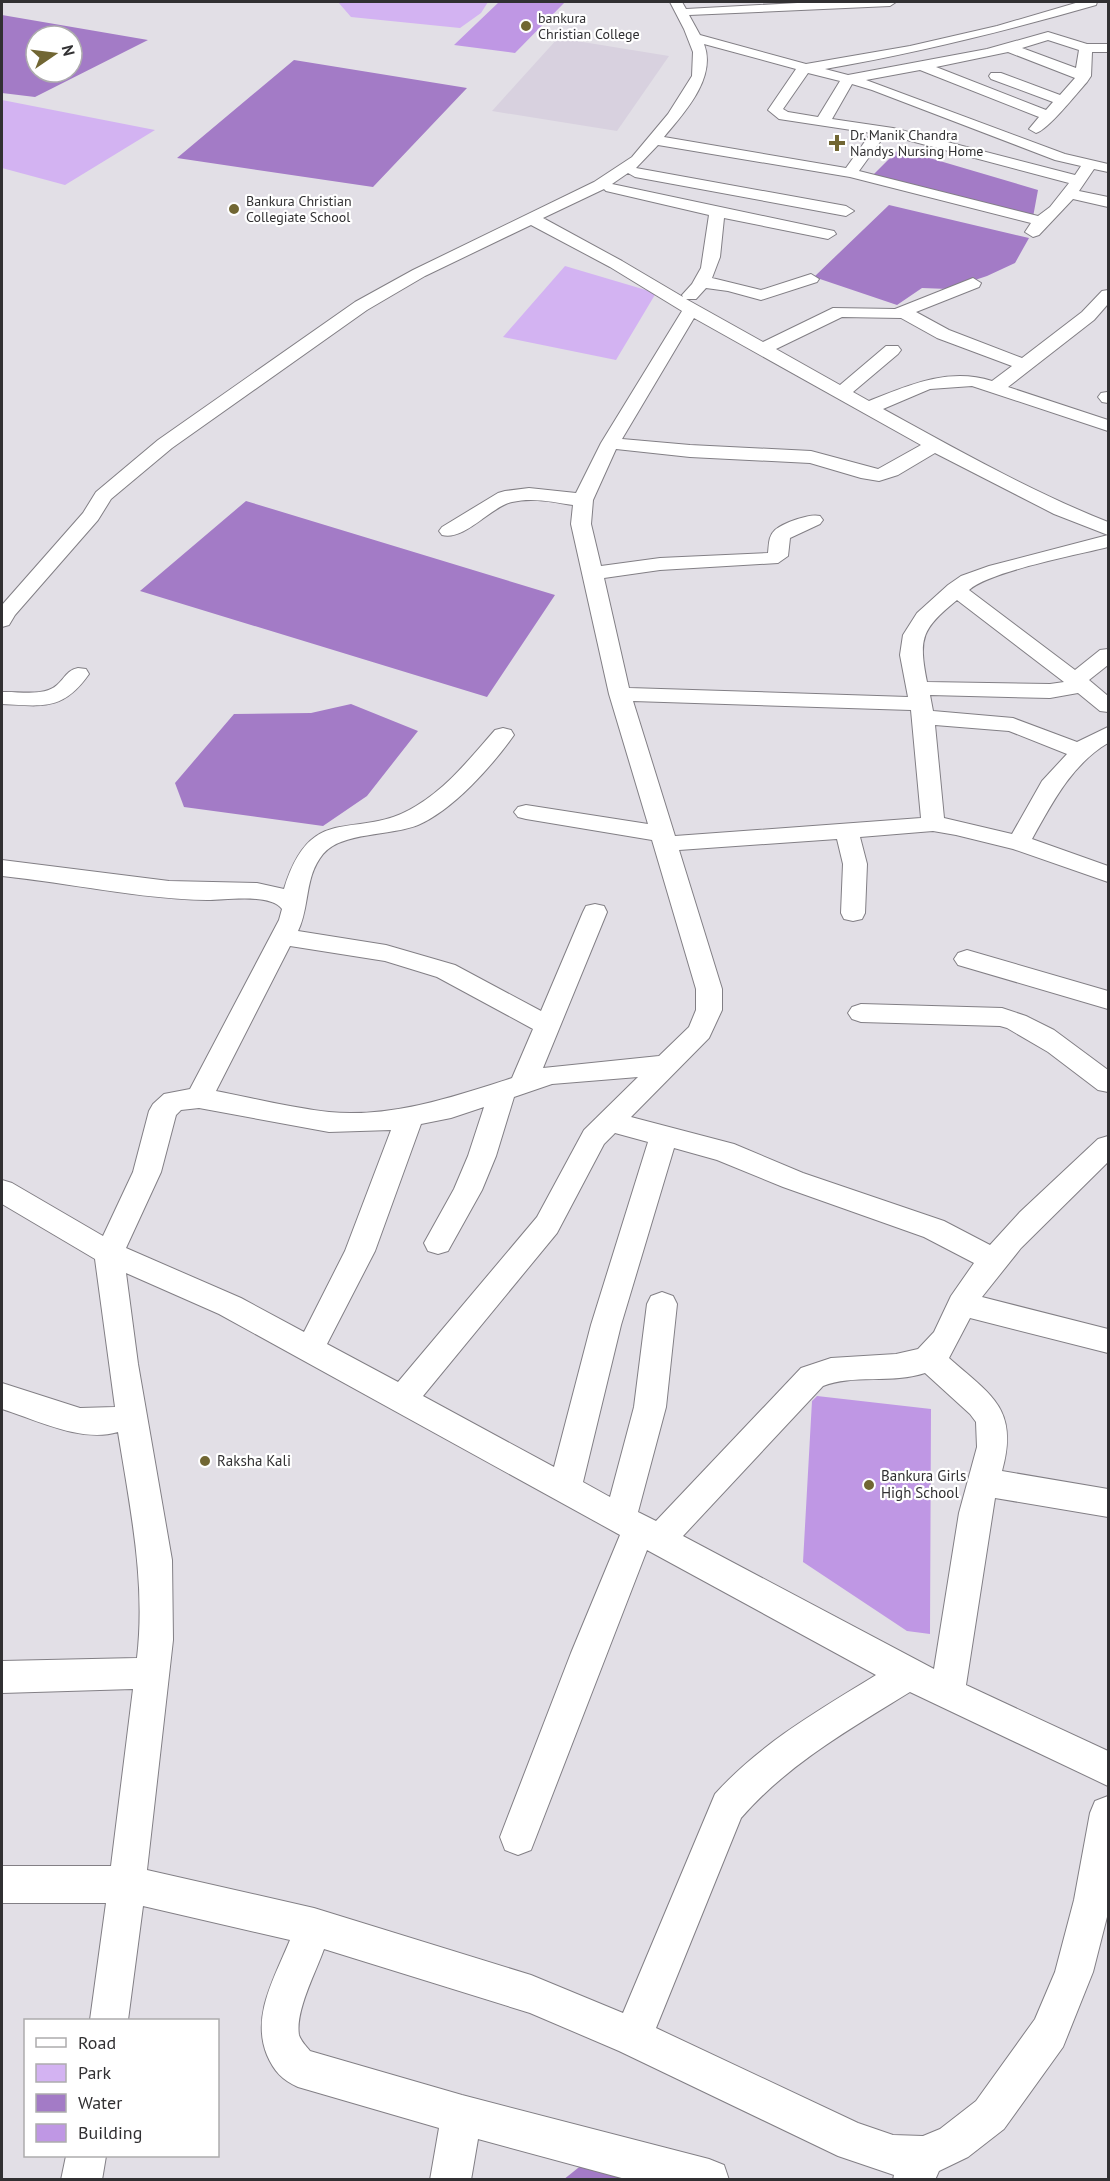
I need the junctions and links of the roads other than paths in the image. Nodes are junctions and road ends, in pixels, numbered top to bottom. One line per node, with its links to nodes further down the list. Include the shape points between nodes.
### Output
1 (676, 2): 5 (street)
2 (890, 2): 4 (street)
3 (1090, 2): 12 (street, via 910,50)
4 (689, 6): 5 (street)
5 (701, 39): 12 (street); 23 (street, via 712,56 710,71 690,110)
6 (1007, 47): 7 (street, via 1048,36); 9 (street); 15 (street)
7 (1086, 48): 8 (street); 15 (street)
8 (1108, 48)
9 (989, 52): 10 (street); 15 (street)
10 (953, 60): 11 (street); 17 (street)
11 (922, 66): 13 (street); 18 (street)
12 (804, 68): 14 (street); 19 (street, via 775,110 784,116)
13 (889, 72): 14 (street); 16 (street)
14 (848, 79): 19 (street); 24 (street)
15 (1080, 82): 17 (street)
16 (919, 84)
17 (1063, 101): 18 (street)
18 (1049, 116): 21 (street)
19 (823, 121): 22 (street)
20 (1018, 121): 21 (street)
21 (1037, 128): 24 (street)
22 (881, 129): 28 (street); 29 (street)
23 (660, 141): 27 (street); 28 (street); 34 (street, via 620,173)
24 (1023, 143): 25 (street)
25 (1089, 165): 26 (street); 29 (street)
26 (1108, 168)
27 (635, 172): 30 (street); 32 (street)
28 (850, 173): 29 (street, via 1037,226)
29 (1074, 187): 31 (street)
30 (611, 188): 33 (street); 34 (street)
31 (1108, 202)
32 (846, 211)
33 (717, 212): 35 (street); 37 (street, via 712,261)
34 (537, 222): 40 (street); 58 (street, via 348,326 91,516)
35 (828, 234)
36 (811, 279): 37 (street, via 761,295)
37 (702, 282): 40 (street)
38 (973, 283): 41 (street)
39 (1108, 295): 44 (street, via 1088,316)
40 (685, 306): 42 (street); 49 (street)
41 (902, 312): 42 (street, via 839,312); 44 (street, via 953,339)
42 (763, 349): 46 (street)
43 (892, 350): 46 (street)
44 (1024, 365): 45 (street)
45 (996, 387): 47 (street, via 965,380 927,384); 48 (street)
46 (841, 393): 47 (street)
47 (868, 408): 50 (street)
48 (1108, 426)
49 (610, 443): 50 (street, via 811,457 879,475); 51 (street)
50 (935, 445): 53 (street)
51 (583, 500): 54 (street, via 529,494 505,496); 56 (street, via 581,524)
52 (813, 520): 56 (street, via 782,534 778,556 771,559 660,564)
53 (1108, 530)
54 (449, 531)
55 (1108, 541): 57 (street, via 996,570)
56 (594, 573): 62 (street)
57 (955, 589): 61 (street); 64 (street, via 924,617 914,636 911,655)
58 (3, 616)
59 (1108, 655): 61 (street)
60 (78, 674): 63 (street, via 64,691 50,698)
61 (1079, 683): 64 (street, via 1050,691); 65 (street)
62 (621, 694): 64 (street); 72 (street)
63 (2, 698)
64 (920, 703): 68 (street, via 1013,725 1066,747); 70 (street)
65 (1108, 706)
66 (1108, 734): 68 (street)
67 (503, 735): 76 (street, via 464,779 430,808 402,822 329,838 318,844 304,865)
68 (1087, 746): 73 (street, via 1050,786)
69 (526, 812): 72 (street)
70 (933, 824): 71 (street); 73 (street, via 969,828)
71 (847, 830): 72 (street); 78 (street, via 855,864)
72 (663, 839): 84 (street, via 709,989 709,1010 700,1032)
73 (1019, 842): 75 (street)
74 (2, 868): 76 (street, via 192,891 266,892)
75 (1108, 874)
76 (292, 902): 79 (street, via 294,909)
77 (595, 912): 83 (street)
78 (853, 913)
79 (283, 937): 83 (street, via 386,953 446,971); 87 (street)
80 (967, 959): 81 (street)
81 (1108, 1000)
82 (861, 1013): 85 (street, via 1002,1017 1031,1028)
83 (548, 1026): 86 (street)
84 (668, 1065): 86 (street, via 551,1075); 89 (street)
85 (1108, 1083)
86 (513, 1087): 88 (street, via 451,1108); 93 (street, via 468,1191)
87 (199, 1098): 88 (street, via 329,1122 385,1121); 94 (street, via 174,1101 163,1112 147,1172)
88 (410, 1116): 99 (street, via 360,1251)
89 (610, 1122): 90 (street); 102 (street, via 594,1137 547,1225)
90 (664, 1136): 95 (street, via 724,1151 802,1184 934,1229); 105 (street, via 606,1325)
91 (1108, 1146): 95 (street)
92 (3, 1197): 94 (street)
93 (438, 1243)
94 (109, 1253): 99 (street, via 230,1306); 103 (street)
95 (994, 1260): 97 (street)
96 (662, 1304): 107 (street)
97 (962, 1304): 98 (street); 100 (street, via 939,1348)
98 (1108, 1341)
99 (310, 1349): 102 (street)
100 (929, 1358): 104 (street, via 981,1405 991,1420 993,1447); 107 (street, via 913,1364 832,1370 812,1377)
101 (2, 1396): 103 (street, via 80,1421 96,1423)
102 (402, 1399): 105 (street)
103 (131, 1416): 108 (street, via 155,1560)
104 (984, 1482): 106 (street); 111 (street, via 975,1513)
105 (565, 1488): 107 (street)
106 (1108, 1503)
107 (639, 1530): 109 (street); 114 (street)
108 (153, 1673): 110 (street); 115 (street)
109 (908, 1674): 111 (street); 119 (street, via 786,1752 745,1784 734,1798)
110 (2, 1677)
111 (947, 1693): 112 (street)
112 (1108, 1769)
113 (1108, 1813): 122 (street, via 1093,1900 1074,1972 1049,2033 990,2115)
114 (518, 1837)
115 (128, 1884): 116 (street); 117 (street); 118 (street)
116 (2, 1885)
117 (314, 1927): 119 (street, via 531,1994); 120 (street, via 280,2016 279,2032 287,2056 298,2067)
118 (109, 2019)
119 (633, 2037): 122 (street, via 852,2142)
120 (462, 2115): 124 (street); 125 (street)
121 (86, 2157): 123 (street)
122 (923, 2171)
123 (81, 2180)
124 (450, 2180)
125 (709, 2180)

